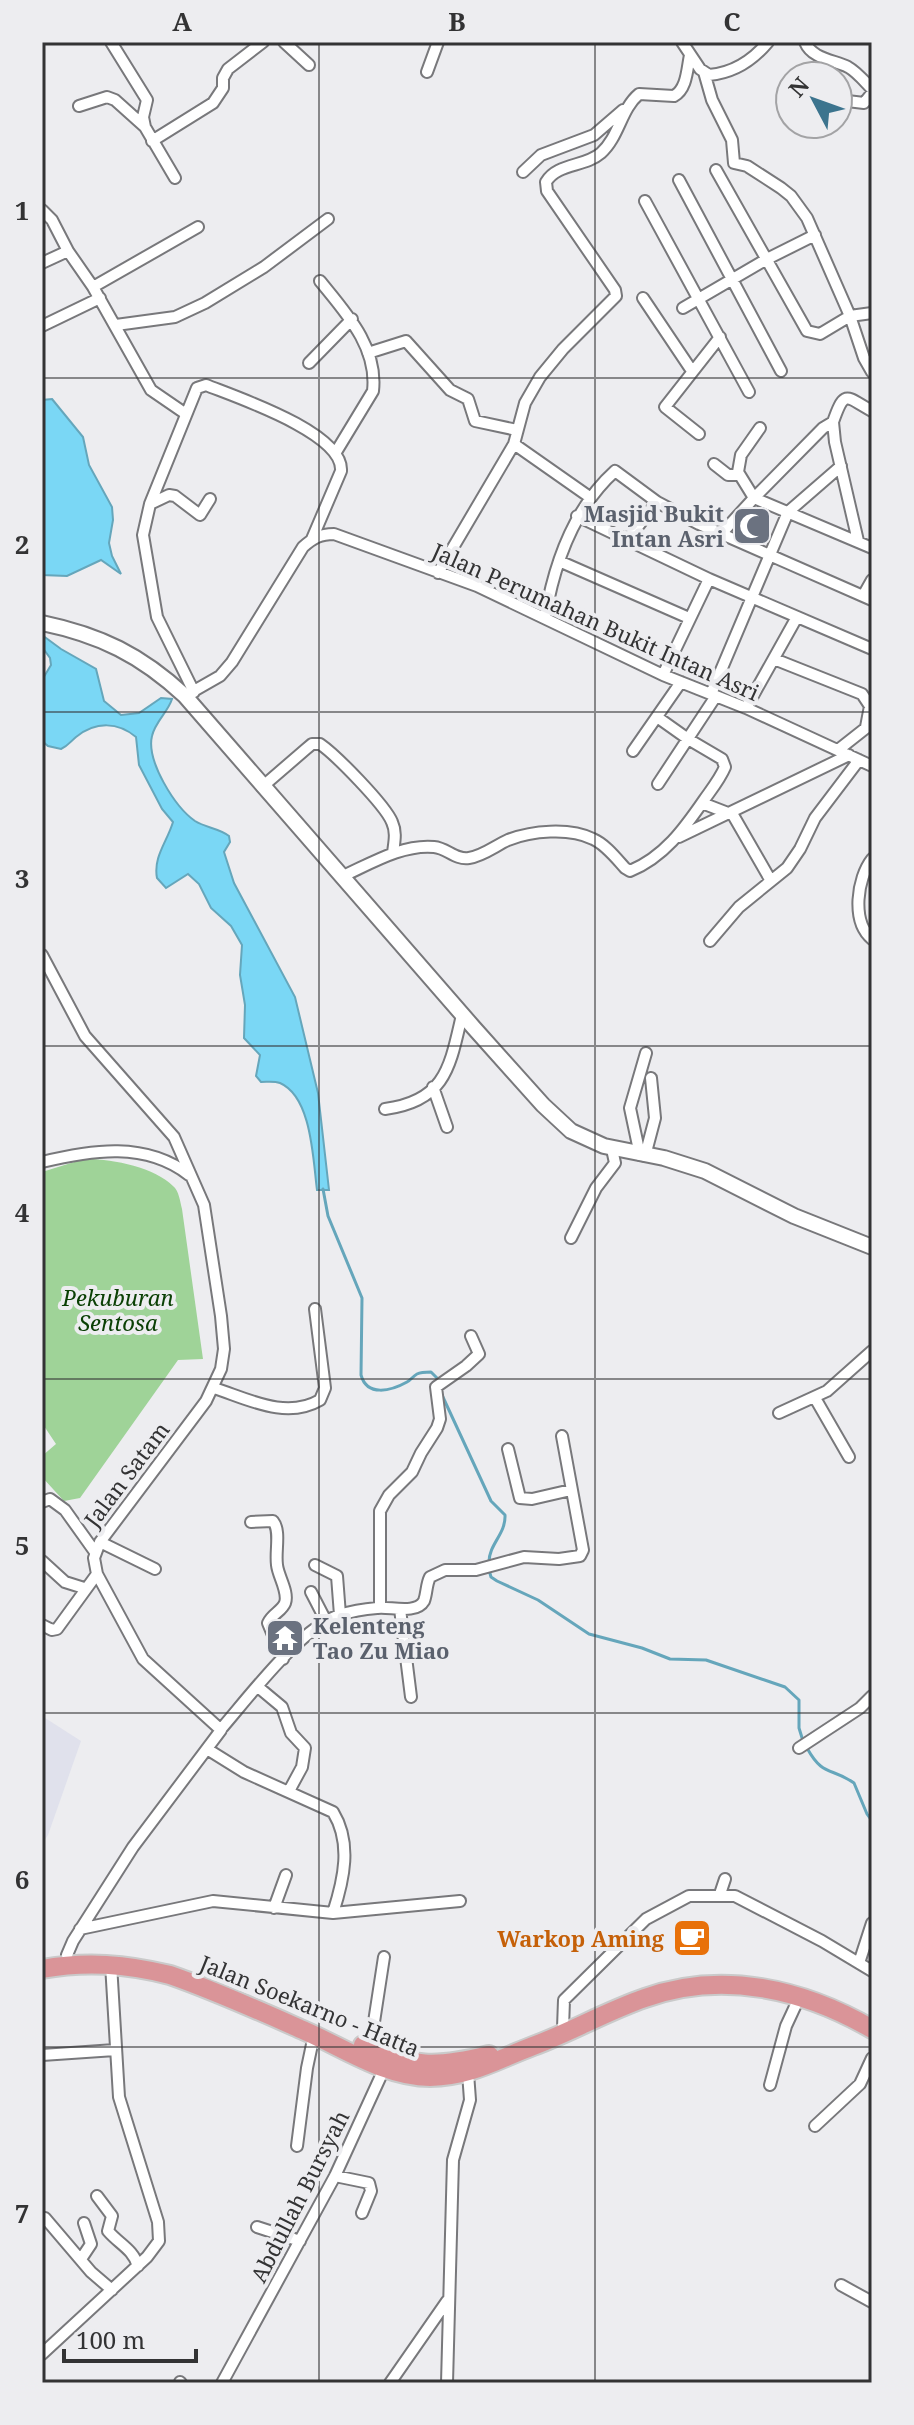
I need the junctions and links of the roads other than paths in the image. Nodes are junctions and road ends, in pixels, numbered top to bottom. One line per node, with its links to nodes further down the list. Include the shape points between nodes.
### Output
1 (111, 42): 16 (street, via 147,100)
2 (263, 42): 17 (street, via 228,69 213,103)
3 (284, 42): 9 (street)
4 (438, 42): 10 (street)
5 (682, 42): 8 (street)
6 (768, 42): 11 (street, via 730,71)
7 (805, 42): 12 (street, via 831,62 850,68)
8 (690, 55): 11 (street); 15 (street, via 679,94 639,94)
9 (309, 65)
10 (427, 72)
11 (704, 72): 26 (street, via 732,140 734,163 791,196)
12 (872, 91): 13 (street, via 864,103)
13 (854, 102)
14 (79, 106): 16 (street, via 107,97)
15 (628, 107): 19 (street, via 594,135 541,155); 55 (street, via 602,152 557,171 546,182 616,296 540,377)
16 (145, 127): 17 (street)
17 (152, 141): 20 (street)
18 (716, 170): 28 (street)
19 (523, 172)
20 (175, 178)
21 (679, 180): 30 (street)
22 (645, 201): 35 (street)
23 (42, 210): 27 (street)
24 (328, 219): 40 (street, via 205,303 175,317)
25 (198, 227): 32 (street)
26 (815, 235): 28 (street); 38 (street)
27 (68, 251): 29 (street); 32 (street)
28 (767, 259): 30 (street); 38 (street, via 807,331 820,334)
29 (42, 263)
30 (733, 278): 35 (street); 48 (street)
31 (320, 281): 39 (street)
32 (93, 287): 33 (street)
33 (100, 298): 40 (street); 41 (street)
34 (643, 298): 47 (street)
35 (699, 298): 36 (street); 42 (street)
36 (683, 308)
37 (872, 313): 38 (street)
38 (850, 316): 43 (street)
39 (352, 319): 45 (street); 46 (street)
40 (116, 325): 52 (street, via 151,390)
41 (42, 326)
42 (720, 337): 47 (street); 50 (street)
43 (857, 342): 44 (street); 49 (street)
44 (872, 348)
45 (368, 353): 55 (street, via 406,341 450,390 468,399 475,421); 58 (street, via 373,391)
46 (309, 363)
47 (692, 371): 56 (street, via 665,407)
48 (781, 371)
49 (872, 372)
50 (749, 392)
51 (872, 411): 53 (street, via 846,397)
52 (186, 414): 58 (street, via 197,388 206,385 285,416); 66 (street)
53 (833, 422): 60 (street); 63 (street)
54 (760, 428): 61 (street, via 741,455)
55 (517, 430): 57 (street)
56 (699, 434)
57 (514, 444): 62 (street); 76 (street)
58 (336, 452): 70 (street, via 341,471)
59 (714, 464): 61 (street, via 728,475)
60 (841, 466): 67 (street); 72 (street)
61 (738, 475): 63 (street)
62 (591, 498): 65 (street, via 615,471); 68 (street)
63 (754, 498): 67 (street); 69 (street)
64 (210, 499): 66 (street, via 200,515 169,495)
65 (657, 502): 69 (street); 71 (street)
66 (150, 504): 89 (street, via 143,535 147,573 157,617)
67 (788, 512): 72 (street); 74 (street)
68 (577, 516): 71 (street); 75 (street)
69 (722, 533): 74 (street)
70 (312, 539): 76 (street, Jalan Perumahan Bukit Intan Asri, via 334,534); 89 (street, via 232,662)
71 (628, 539): 77 (street)
72 (858, 541): 73 (street)
73 (872, 548)
74 (769, 554): 79 (street); 80 (street)
75 (559, 561): 82 (street); 83 (street)
76 (438, 573): 82 (street, Jalan Perumahan Bukit Intan Asri)
77 (709, 579): 79 (street); 83 (street)
78 (872, 580): 80 (street)
79 (752, 598): 81 (street); 90 (street)
80 (868, 598)
81 (797, 617): 85 (street); 86 (street)
82 (545, 618): 87 (street, Jalan Perumahan Bukit Intan Asri)
83 (689, 618): 87 (street)
84 (42, 623): 89 (street, via 80,631 127,652)
85 (872, 649)
86 (774, 659): 91 (street); 93 (street, via 862,694 870,706)
87 (663, 675): 88 (street, Jalan Perumahan Bukit Intan Asri)
88 (681, 682): 90 (street, Jalan Perumahan Bukit Intan Asri); 92 (street)
89 (190, 694): 100 (street)
90 (714, 695): 91 (street, Jalan Perumahan Bukit Intan Asri); 94 (street)
91 (746, 708): 95 (street, Jalan Perumahan Bukit Intan Asri)
92 (657, 717): 94 (street); 96 (street)
93 (869, 725): 95 (street)
94 (688, 739): 99 (street); 101 (street, via 724,763)
95 (838, 750): 97 (street, Jalan Perumahan Bukit Intan Asri)
96 (633, 751)
97 (854, 758): 98 (street, Jalan Perumahan Bukit Intan Asri); 102 (street); 107 (street, via 793,860)
98 (872, 766)
99 (658, 784)
100 (262, 787): 104 (street, via 312,744 320,744 391,818); 106 (street)
101 (702, 803): 102 (street); 103 (street)
102 (728, 812): 103 (street); 107 (street)
103 (673, 840): 104 (street, via 630,871 595,839 566,834 536,832 468,858 426,847)
104 (393, 853): 106 (street)
105 (872, 859): 108 (street, via 861,879 859,909)
106 (341, 877): 111 (street)
107 (771, 881): 109 (street)
108 (872, 939)
109 (710, 941)
110 (42, 955): 120 (street, Jalan Satam, via 85,1036 166,1126)
111 (462, 1015): 114 (street, via 449,1067); 117 (street, via 571,1131)
112 (646, 1053): 118 (street, via 630,1108)
113 (651, 1078): 118 (street, via 655,1118)
114 (433, 1087): 115 (street, via 410,1104); 116 (street)
115 (385, 1109)
116 (447, 1127)
117 (612, 1149): 118 (street); 121 (street, via 615,1163)
118 (642, 1156): 122 (street, via 705,1171 794,1216)
119 (42, 1162): 120 (street, via 86,1152 126,1151)
120 (189, 1175): 126 (street, Jalan Satam, via 204,1205 221,1316 223,1359)
121 (571, 1238)
122 (872, 1247)
123 (315, 1309): 126 (street, via 325,1388 320,1400 283,1410)
124 (471, 1336): 142 (street, via 479,1354 435,1392 437,1428 412,1472 380,1511)
125 (872, 1351): 127 (street)
126 (214, 1388): 135 (street, Jalan Satam)
127 (815, 1398): 128 (street); 131 (street)
128 (779, 1413)
129 (562, 1436): 132 (street)
130 (508, 1449): 132 (street, via 520,1498)
131 (849, 1457)
132 (571, 1490): 143 (street, via 581,1555 524,1557 476,1570 435,1573 420,1605)
133 (42, 1502): 135 (street, via 50,1499 61,1506)
134 (251, 1522): 147 (street, via 273,1521 277,1526 277,1565 285,1601 268,1623)
135 (97, 1547): 138 (street); 139 (street, Jalan Satam)
136 (42, 1561): 140 (street, via 65,1582)
137 (315, 1565): 144 (street, via 337,1576)
138 (155, 1569)
139 (97, 1574): 140 (street); 151 (street, Jalan Satam, via 143,1659)
140 (84, 1588): 146 (street, via 57,1629)
141 (311, 1592): 145 (street)
142 (380, 1607): 143 (street); 144 (street)
143 (400, 1609): 150 (street)
144 (340, 1615): 145 (street)
145 (326, 1621): 147 (street)
146 (42, 1625)
147 (283, 1659): 148 (street)
148 (258, 1687): 151 (street); 154 (street, via 282,1707 291,1733 305,1748)
149 (872, 1696): 152 (street)
150 (411, 1697)
151 (221, 1729): 153 (street)
152 (799, 1748)
153 (207, 1749): 154 (street); 162 (street)
154 (289, 1791): 160 (street, via 332,1810 343,1833 345,1856)
155 (286, 1875): 159 (street)
156 (725, 1879): 157 (street)
157 (720, 1894): 166 (street, via 754,1904); 172 (street, via 682,1898 646,1919 564,2000)
158 (460, 1901): 160 (street)
159 (274, 1908): 160 (street); 162 (street, via 213,1901)
160 (333, 1913)
161 (872, 1923): 166 (street)
162 (80, 1929): 163 (street)
163 (67, 1955): 165 (highway, Jalan Soekarno - Hatta); 175 (highway, Jalan Soekarno - Hatta, via 134,1956 183,1968)
164 (384, 1957): 175 (street)
165 (42, 1959)
166 (859, 1963): 169 (street)
167 (111, 1964): 168 (highway, Jalan Soekarno - Hatta); 174 (highway, Jalan Soekarno - Hatta, via 170,1975); 176 (street)
168 (42, 1969)
169 (872, 1971)
170 (799, 1998): 173 (highway, Jalan Soekarno - Hatta); 180 (highway, Jalan Soekarno - Hatta, via 737,1985 675,1988); 181 (street)
171 (872, 2018): 172 (highway, Jalan Soekarno - Hatta, via 771,1980 712,1974 656,1988)
172 (563, 2028): 175 (highway, Jalan Soekarno - Hatta, via 447,2065 423,2065)
173 (872, 2029)
174 (314, 2035): 179 (highway, Jalan Soekarno - Hatta); 183 (street)
175 (370, 2048)
176 (115, 2050): 177 (street); 192 (street, via 119,2097 160,2236)
177 (42, 2055)
178 (872, 2058): 182 (street, via 860,2084)
179 (385, 2067): 180 (highway, Jalan Soekarno - Hatta, via 425,2077); 184 (street, Abdullah Bursyah)
180 (468, 2073): 195 (street, via 470,2100 453,2160)
181 (770, 2085)
182 (815, 2126)
183 (297, 2146)
184 (335, 2176): 186 (street, via 369,2183); 190 (street, Abdullah Bursyah)
185 (97, 2196): 192 (street, via 112,2216 108,2231 134,2255)
186 (362, 2213)
187 (45, 2218): 191 (street)
188 (84, 2223): 191 (street, via 91,2242)
189 (257, 2227): 190 (street)
190 (300, 2241): 198 (street, Abdullah Bursyah)
191 (81, 2259): 194 (street)
192 (138, 2266): 194 (street)
193 (841, 2285): 196 (street)
194 (112, 2290): 197 (street)
195 (448, 2300): 199 (street); 200 (street)
196 (872, 2302)
197 (42, 2354)
198 (222, 2383)
199 (390, 2383)
200 (447, 2383)

